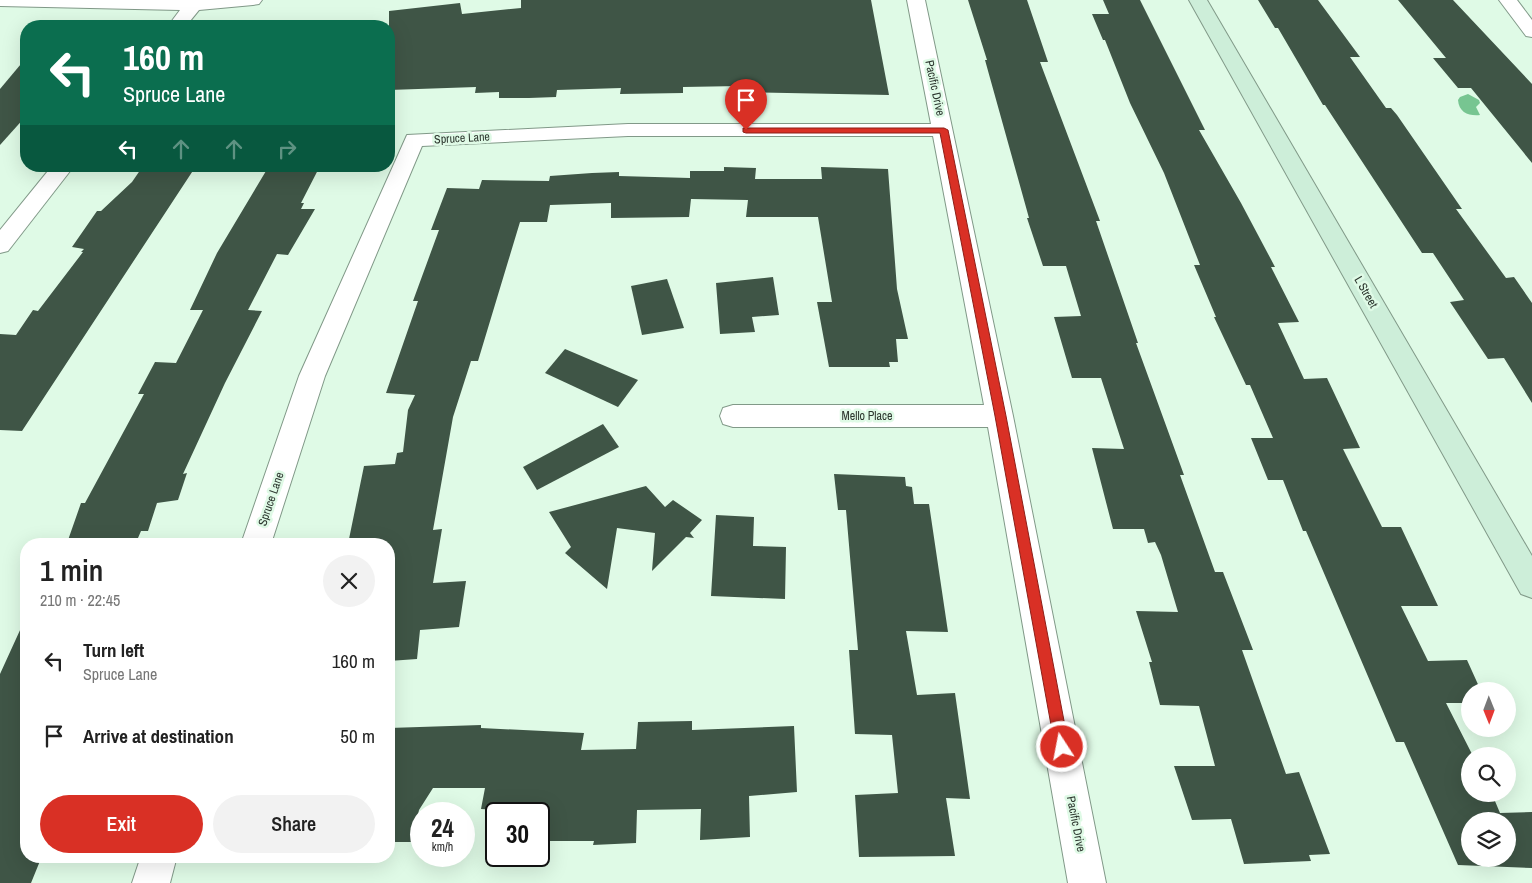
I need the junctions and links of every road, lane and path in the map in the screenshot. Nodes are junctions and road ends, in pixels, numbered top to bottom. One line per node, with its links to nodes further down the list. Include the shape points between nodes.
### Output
1 (253, 0): 6 (street)
2 (916, 0): 9 (street, Pacific Drive)
3 (1198, 0): 15 (street, L Street)
4 (1508, 0): 8 (street)
5 (0, 1): 6 (street, via 126,5)
6 (196, 2): 7 (street)
7 (182, 20)
8 (1532, 32)
9 (944, 130): 13 (street, Pacific Drive); 14 (street, Spruce Lane, via 628,130 414,140 312,376)
10 (59, 172): 11 (street)
11 (0, 245)
12 (733, 416): 13 (street, Mello Place)
13 (1000, 416): 18 (street, Pacific Drive)
14 (258, 538)
15 (1532, 584)
16 (157, 863): 17 (street)
17 (151, 883)
18 (1087, 883)

